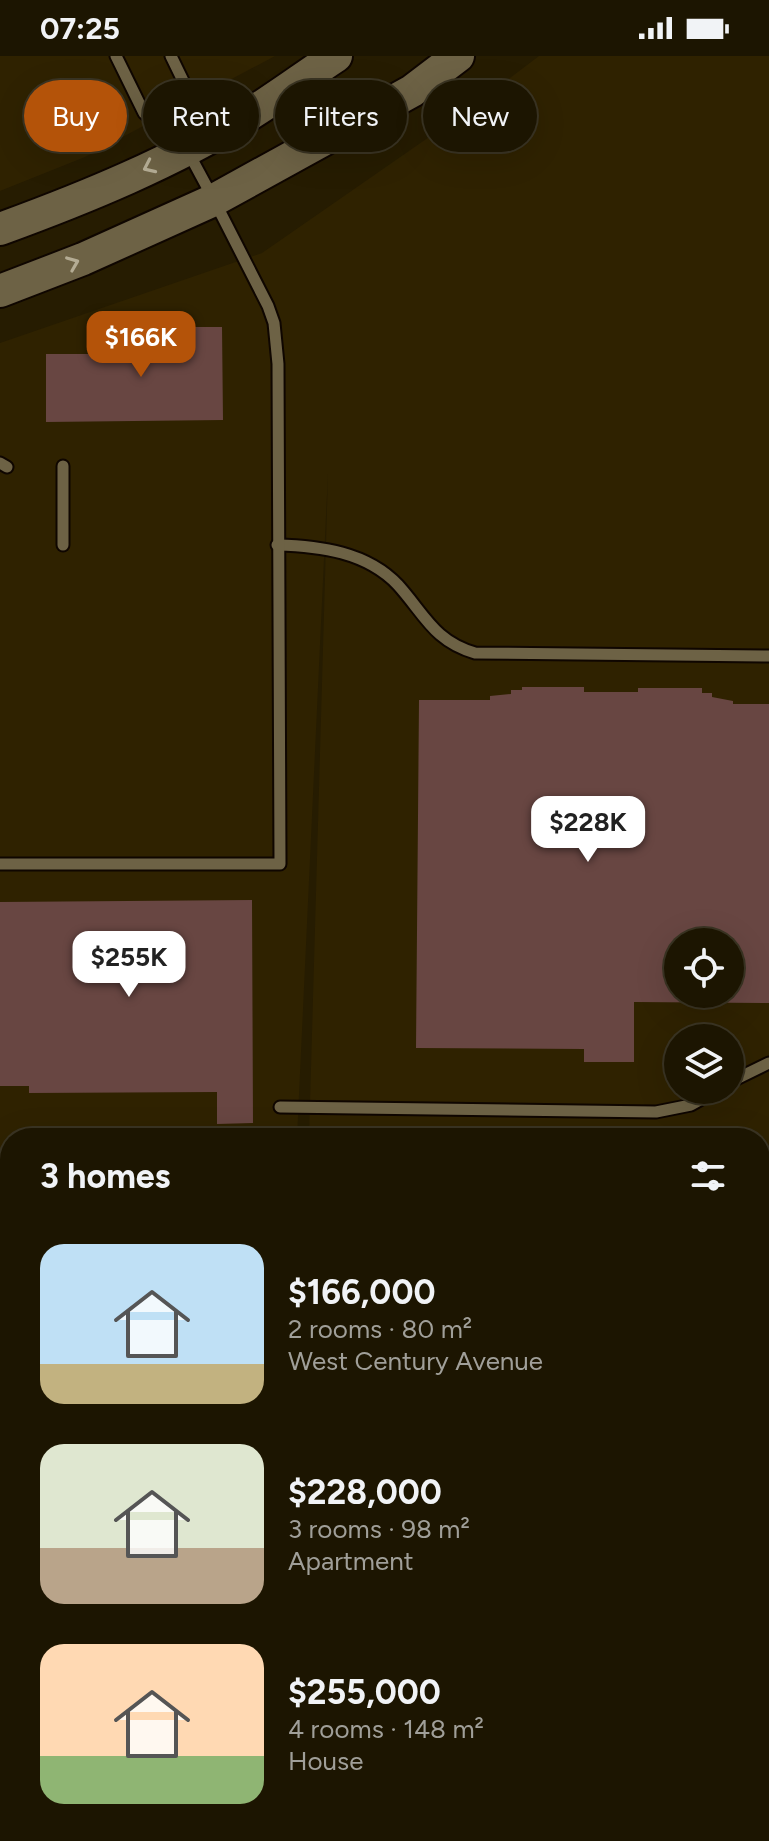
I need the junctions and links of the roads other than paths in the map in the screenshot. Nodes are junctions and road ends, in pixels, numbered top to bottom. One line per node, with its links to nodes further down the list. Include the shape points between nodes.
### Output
1 (116, 56): 7 (lane)
2 (171, 56): 5 (lane)
3 (336, 56): 6 (main road)
4 (458, 56): 10 (main road, via 412,91)
5 (183, 80)
6 (259, 108)
7 (143, 111)
8 (178, 152): 11 (main road, one-way to 11)
9 (188, 152): 10 (lane)
10 (214, 200): 12 (main road, one-way to 10); 15 (lane, via 274,323)
11 (0, 229)
12 (0, 291)
13 (63, 466): 14 (lane)
14 (63, 545)
15 (277, 545): 16 (lane, via 325,548 366,562 397,584 437,634 475,653); 17 (lane, via 280,864)
16 (769, 656)
17 (0, 864)
18 (769, 1063): 19 (lane)
19 (744, 1075)
20 (693, 1104): 21 (lane, via 656,1112)
21 (280, 1107)

